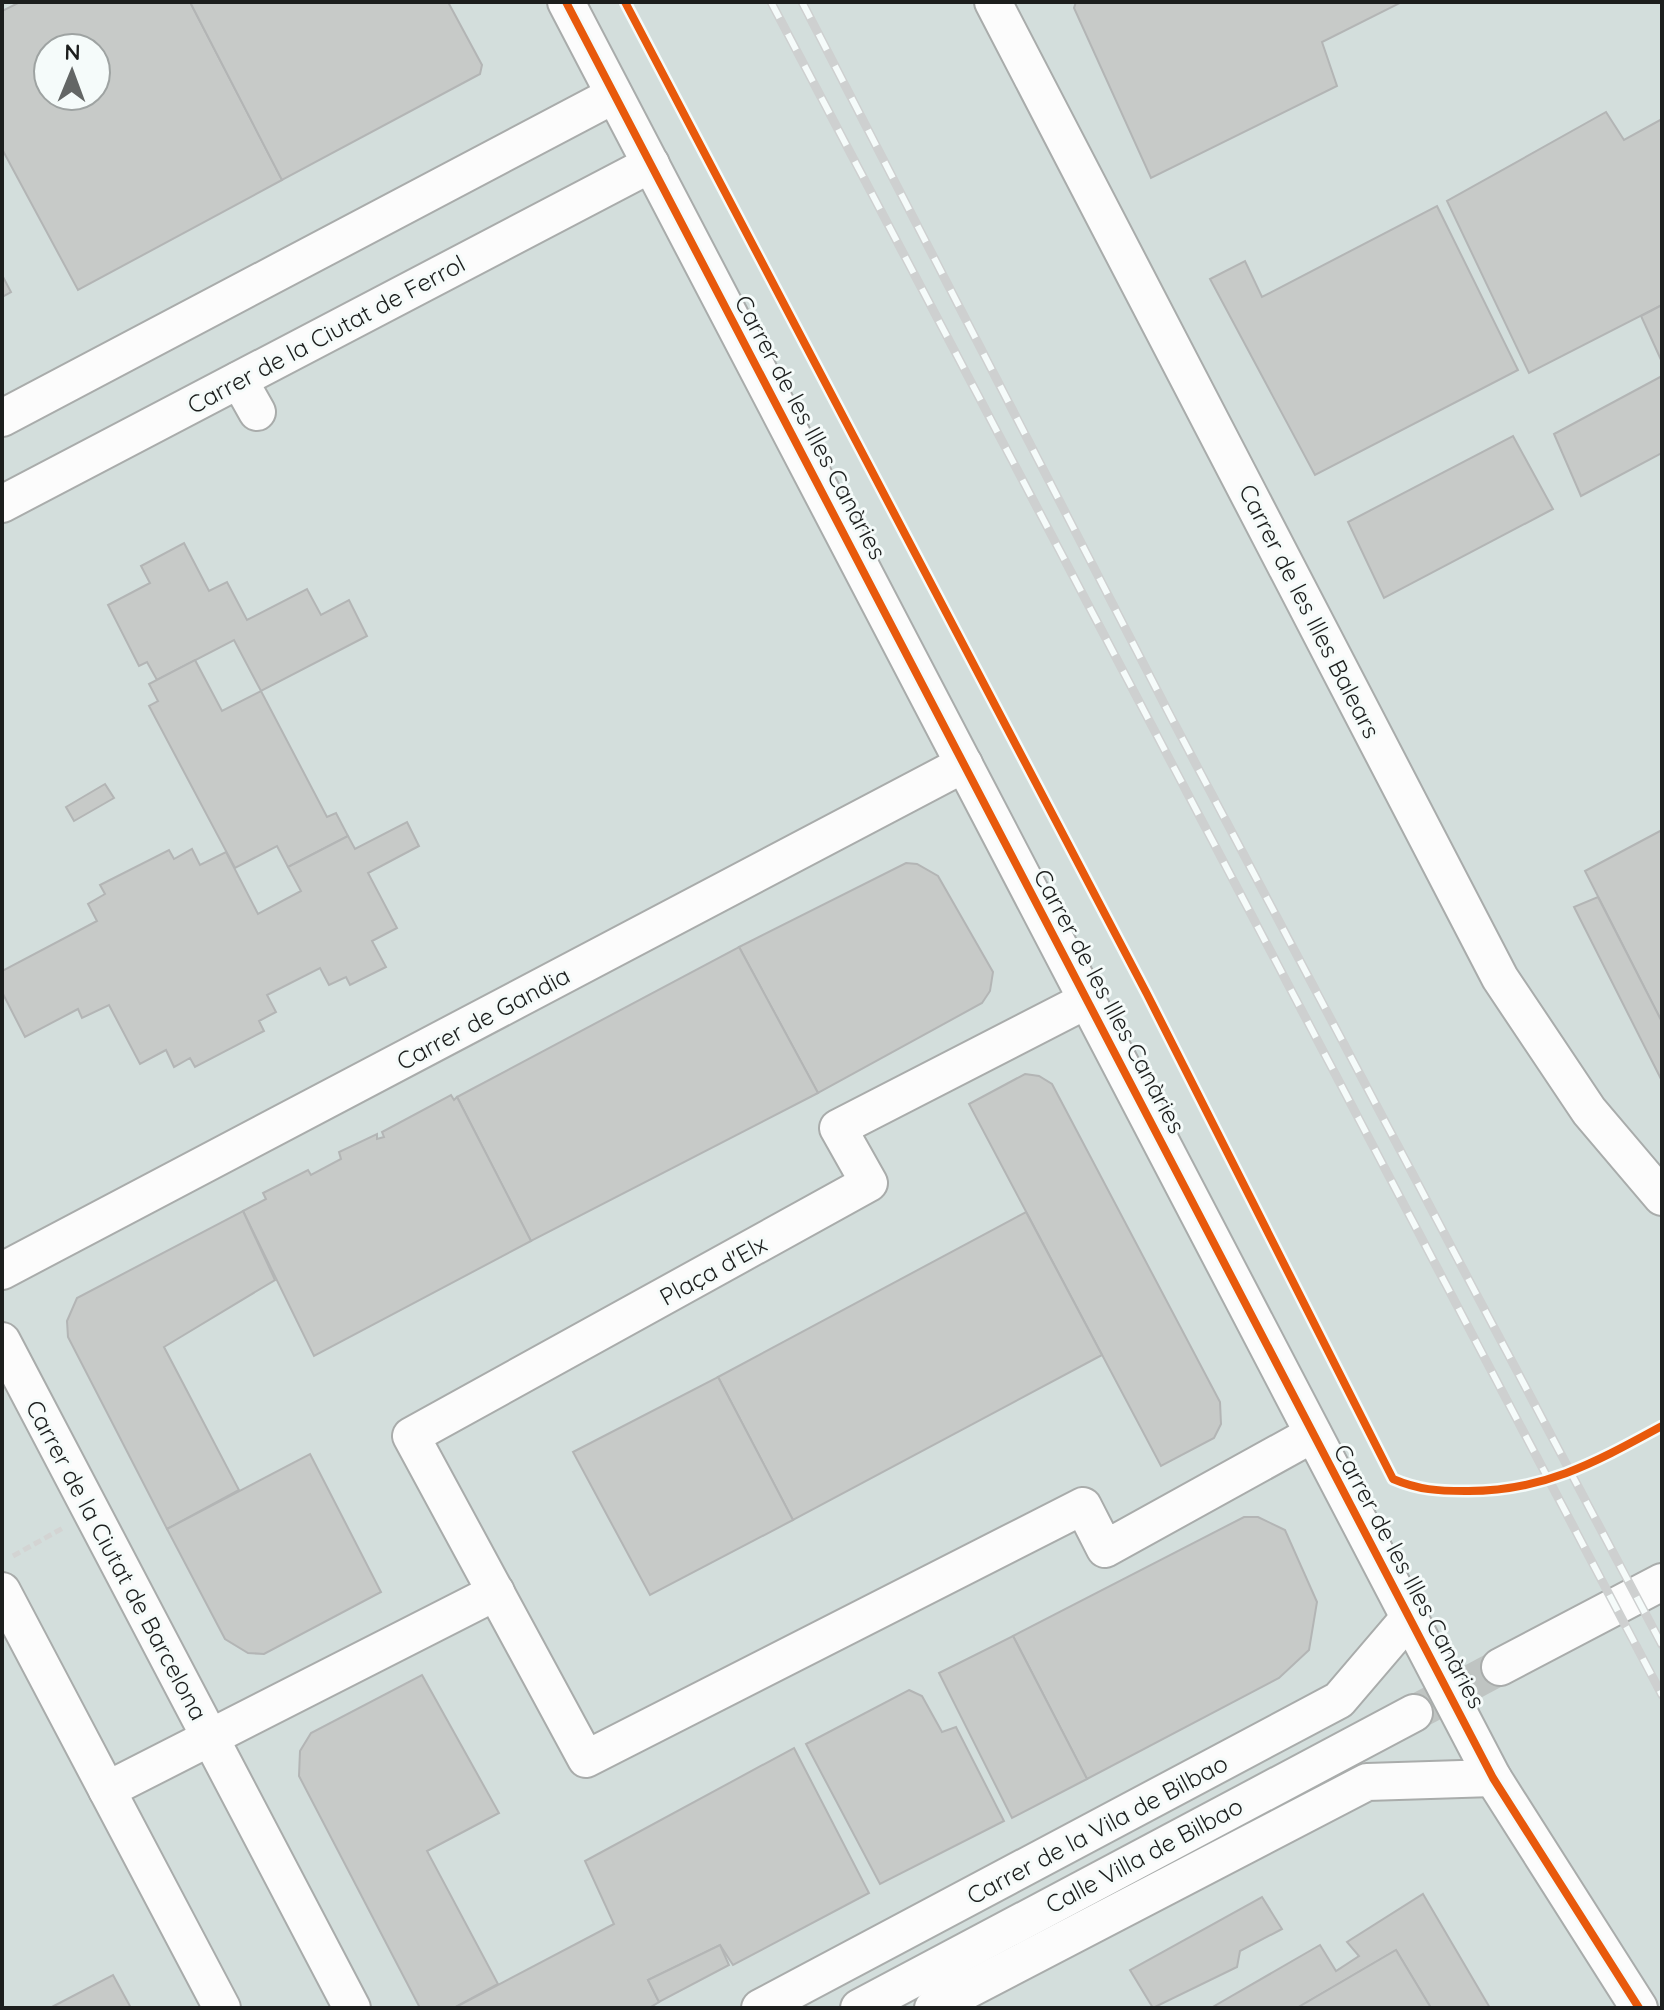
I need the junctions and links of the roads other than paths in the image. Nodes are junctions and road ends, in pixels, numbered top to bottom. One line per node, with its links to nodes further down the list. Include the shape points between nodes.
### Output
1 (566, 2): 3 (street, Carrer de les Illes Canàries)
2 (993, 2): 11 (street, Carrer de les Illes Balears, via 1500,978 1589,1111)
3 (614, 95): 4 (street, Carrer de les Illes Canàries); 7 (street)
4 (651, 164): 5 (street, Carrer de la Ciutat de Ferrol); 9 (street, Carrer de les Illes Canàries)
5 (239, 380): 6 (street); 8 (street, Carrer de la Ciutat de Ferrol)
6 (257, 412)
7 (2, 418)
8 (2, 504)
9 (964, 764): 10 (street, Carrer de les Illes Canàries); 12 (street, Carrer de Gandia)
10 (1087, 1000): 14 (street, Carrer de les Illes Canàries); 17 (street, Plaça d'Elx, via 838,1128 869,1183 411,1436)
11 (1662, 1197)
12 (2, 1271)
13 (2, 1341): 21 (street, Carrer de la Ciutat de Barcelona)
14 (1313, 1434): 17 (street, Plaça d'Elx, via 1105,1549 1083,1506 586,1759); 18 (street, Carrer de les Illes Canàries)
15 (1662, 1582): 19 (street)
16 (2, 1591): 23 (street)
17 (496, 1592): 21 (street)
18 (1409, 1618): 22 (street, Carrer de les Illes Canàries); 27 (street, Carrer de la Vila de Bilbao, via 1339,1700)
19 (1500, 1667)
20 (1414, 1713): 24 (street, Calle Villa de Bilbao)
21 (210, 1737): 23 (street, Carrer de la Ciutat de Barcelona); 26 (street, Carrer de la Ciutat de Barcelona)
22 (1493, 1778): 28 (street, via 1367,1782); 29 (street, Carrer de les Illes Canàries)
23 (107, 1790): 25 (street)
24 (859, 2005)
25 (222, 2008)
26 (352, 2008)
27 (760, 2008)
28 (933, 2008)
29 (1639, 2008)

